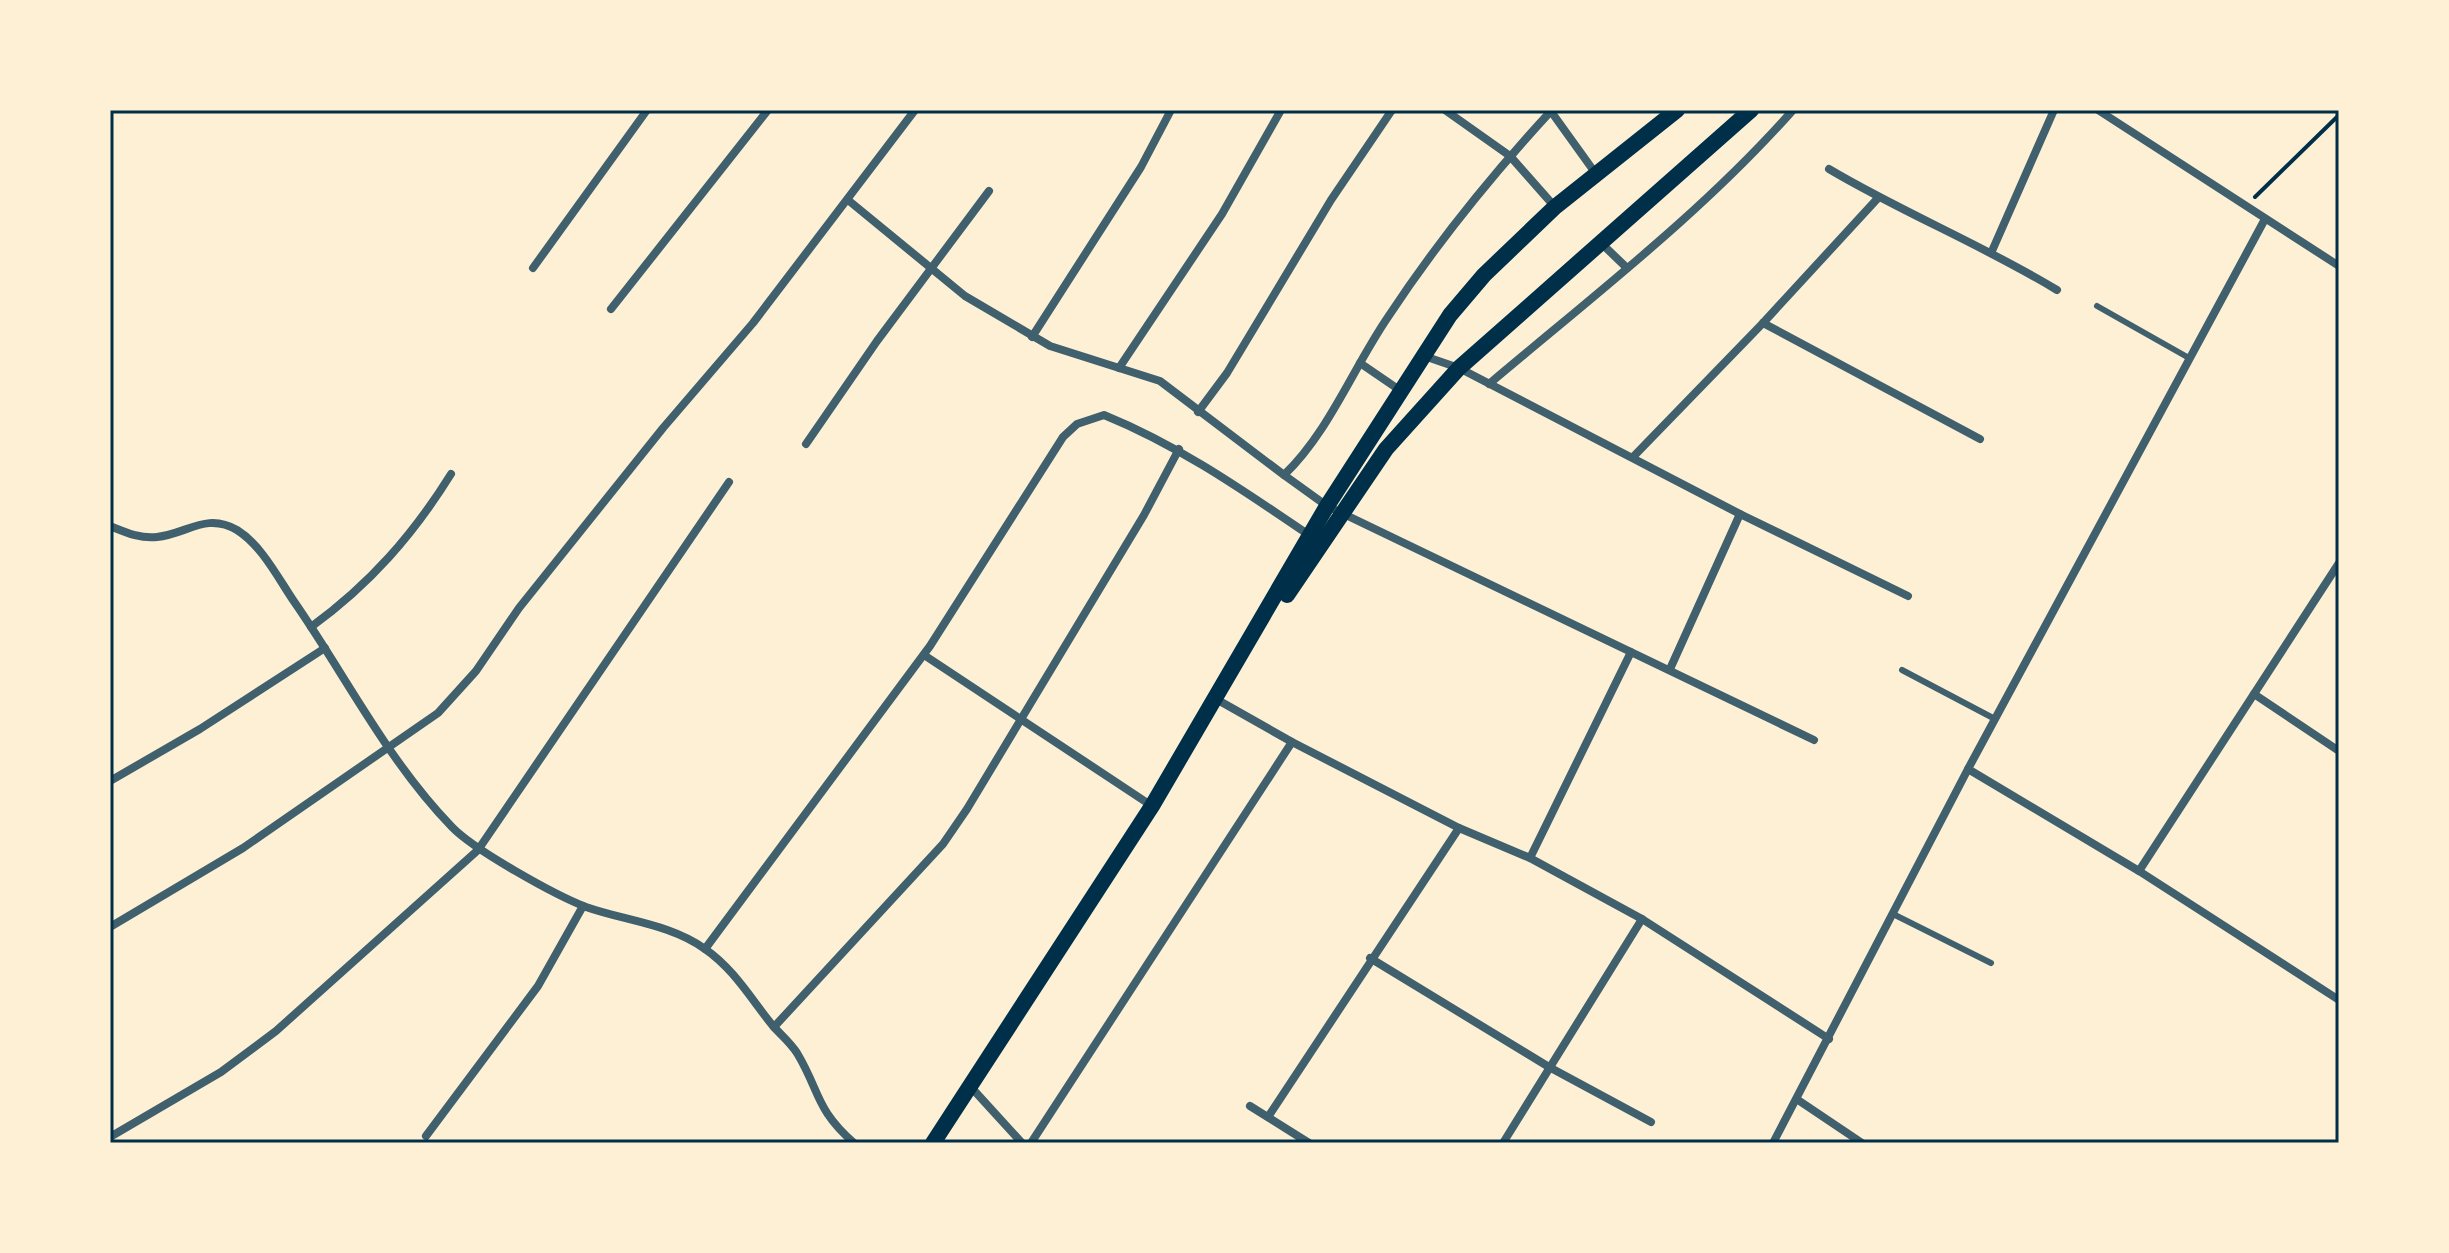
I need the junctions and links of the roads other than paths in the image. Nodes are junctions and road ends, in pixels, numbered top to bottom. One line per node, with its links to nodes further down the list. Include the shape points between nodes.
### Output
1 (647, 110): 25 (street)
2 (768, 110): 30 (street)
3 (1171, 110): 32 (street, via 1141,167)
4 (1281, 110): 36 (street, via 1222,214)
5 (1392, 110): 40 (street)
6 (1445, 110): 14 (street)
7 (1551, 110): 14 (street); 16 (street)
8 (1677, 110): 16 (main road)
9 (1751, 110): 22 (main road)
10 (1793, 110): 26 (street, via 1757,151)
11 (2054, 110): 23 (street)
12 (2098, 110): 21 (street)
13 (910, 112): 19 (street)
14 (1510, 156): 20 (street); 35 (street, via 1387,317)
15 (1829, 169): 18 (street)
16 (1596, 174): 20 (main road)
17 (989, 191): 27 (street)
18 (1878, 198): 23 (street); 31 (street)
19 (848, 200): 27 (street); 67 (street, via 519,608 476,671 438,713)
20 (1555, 207): 33 (main road, via 1484,275)
21 (2265, 219): 24 (street); 34 (street)
22 (1601, 243): 26 (street); 37 (main road)
23 (1992, 251): 28 (street)
24 (2339, 266)
25 (533, 268)
26 (1627, 268): 38 (street)
27 (933, 270): 32 (street); 42 (street)
28 (2057, 290)
29 (2097, 306): 34 (lane)
30 (611, 309)
31 (1763, 323): 41 (street); 44 (street)
32 (1032, 337): 36 (street)
33 (1424, 356): 37 (street); 39 (main road)
34 (2189, 358): 64 (street)
35 (1360, 363): 39 (street); 46 (street, via 1304,454)
36 (1119, 368): 40 (street, via 1160,381)
37 (1459, 368): 38 (street); 49 (main road, via 1386,449)
38 (1489, 384): 44 (street)
39 (1401, 391): 48 (main road)
40 (1198, 412): 46 (street)
41 (1980, 439)
42 (806, 444)
43 (1179, 449): 52 (street); 58 (street, via 1104,415 1077,424 1063,437); 63 (street)
44 (1633, 457): 50 (street)
45 (451, 474): 55 (street, via 402,545)
46 (1284, 475): 48 (street)
47 (729, 482): 73 (street)
48 (1327, 506): 49 (street); 52 (main road)
49 (1344, 513): 52 (main road); 57 (street)
50 (1740, 514): 54 (street); 59 (street)
51 (110, 526): 55 (street, via 155,538 200,522 216,521 236,529 253,542)
52 (1316, 540): 62 (main road)
53 (2339, 563): 61 (street)
54 (1908, 596)
55 (311, 627): 56 (street)
56 (325, 648): 67 (street); 70 (street)
57 (1631, 652): 59 (street); 74 (street)
58 (924, 655): 63 (street); 80 (street)
59 (1670, 669): 65 (street)
60 (1902, 670): 64 (lane)
61 (2254, 694): 68 (street); 75 (street)
62 (1216, 699): 66 (street); 71 (main road)
63 (1022, 718): 71 (street); 84 (street, via 943,844)
64 (1995, 719): 69 (street)
65 (1814, 740)
66 (1292, 742): 72 (street); 97 (street)
67 (387, 749): 73 (street, via 419,792); 79 (street, via 243,848)
68 (2339, 751)
69 (1968, 769): 75 (street); 77 (street)
70 (110, 781)
71 (1152, 806): 87 (main road)
72 (1459, 828): 74 (street); 81 (street)
73 (478, 850): 76 (street); 93 (street, via 276,1031 221,1072)
74 (1530, 858): 78 (street)
75 (2139, 871): 83 (street)
76 (583, 906): 80 (street, via 674,932); 92 (street, via 538,986)
77 (1893, 914): 82 (lane); 85 (street)
78 (1642, 919): 85 (street); 86 (street)
79 (110, 927)
80 (705, 949): 84 (street, via 730,970)
81 (1370, 958): 86 (street); 90 (street)
82 (1991, 963)
83 (2339, 1000)
84 (774, 1027): 94 (street, via 794,1048 826,1115)
85 (1829, 1039): 88 (street)
86 (1549, 1067): 91 (street); 99 (street)
87 (970, 1086): 95 (main road); 96 (street)
88 (1798, 1100): 100 (street); 101 (street)
89 (1250, 1106): 90 (street)
90 (1268, 1117): 98 (street)
91 (1651, 1122)
92 (426, 1136)
93 (110, 1137)
94 (854, 1143)
95 (933, 1143)
96 (1022, 1143)
97 (1031, 1143)
98 (1309, 1143)
99 (1503, 1143)
100 (1773, 1143)
101 (1862, 1143)

